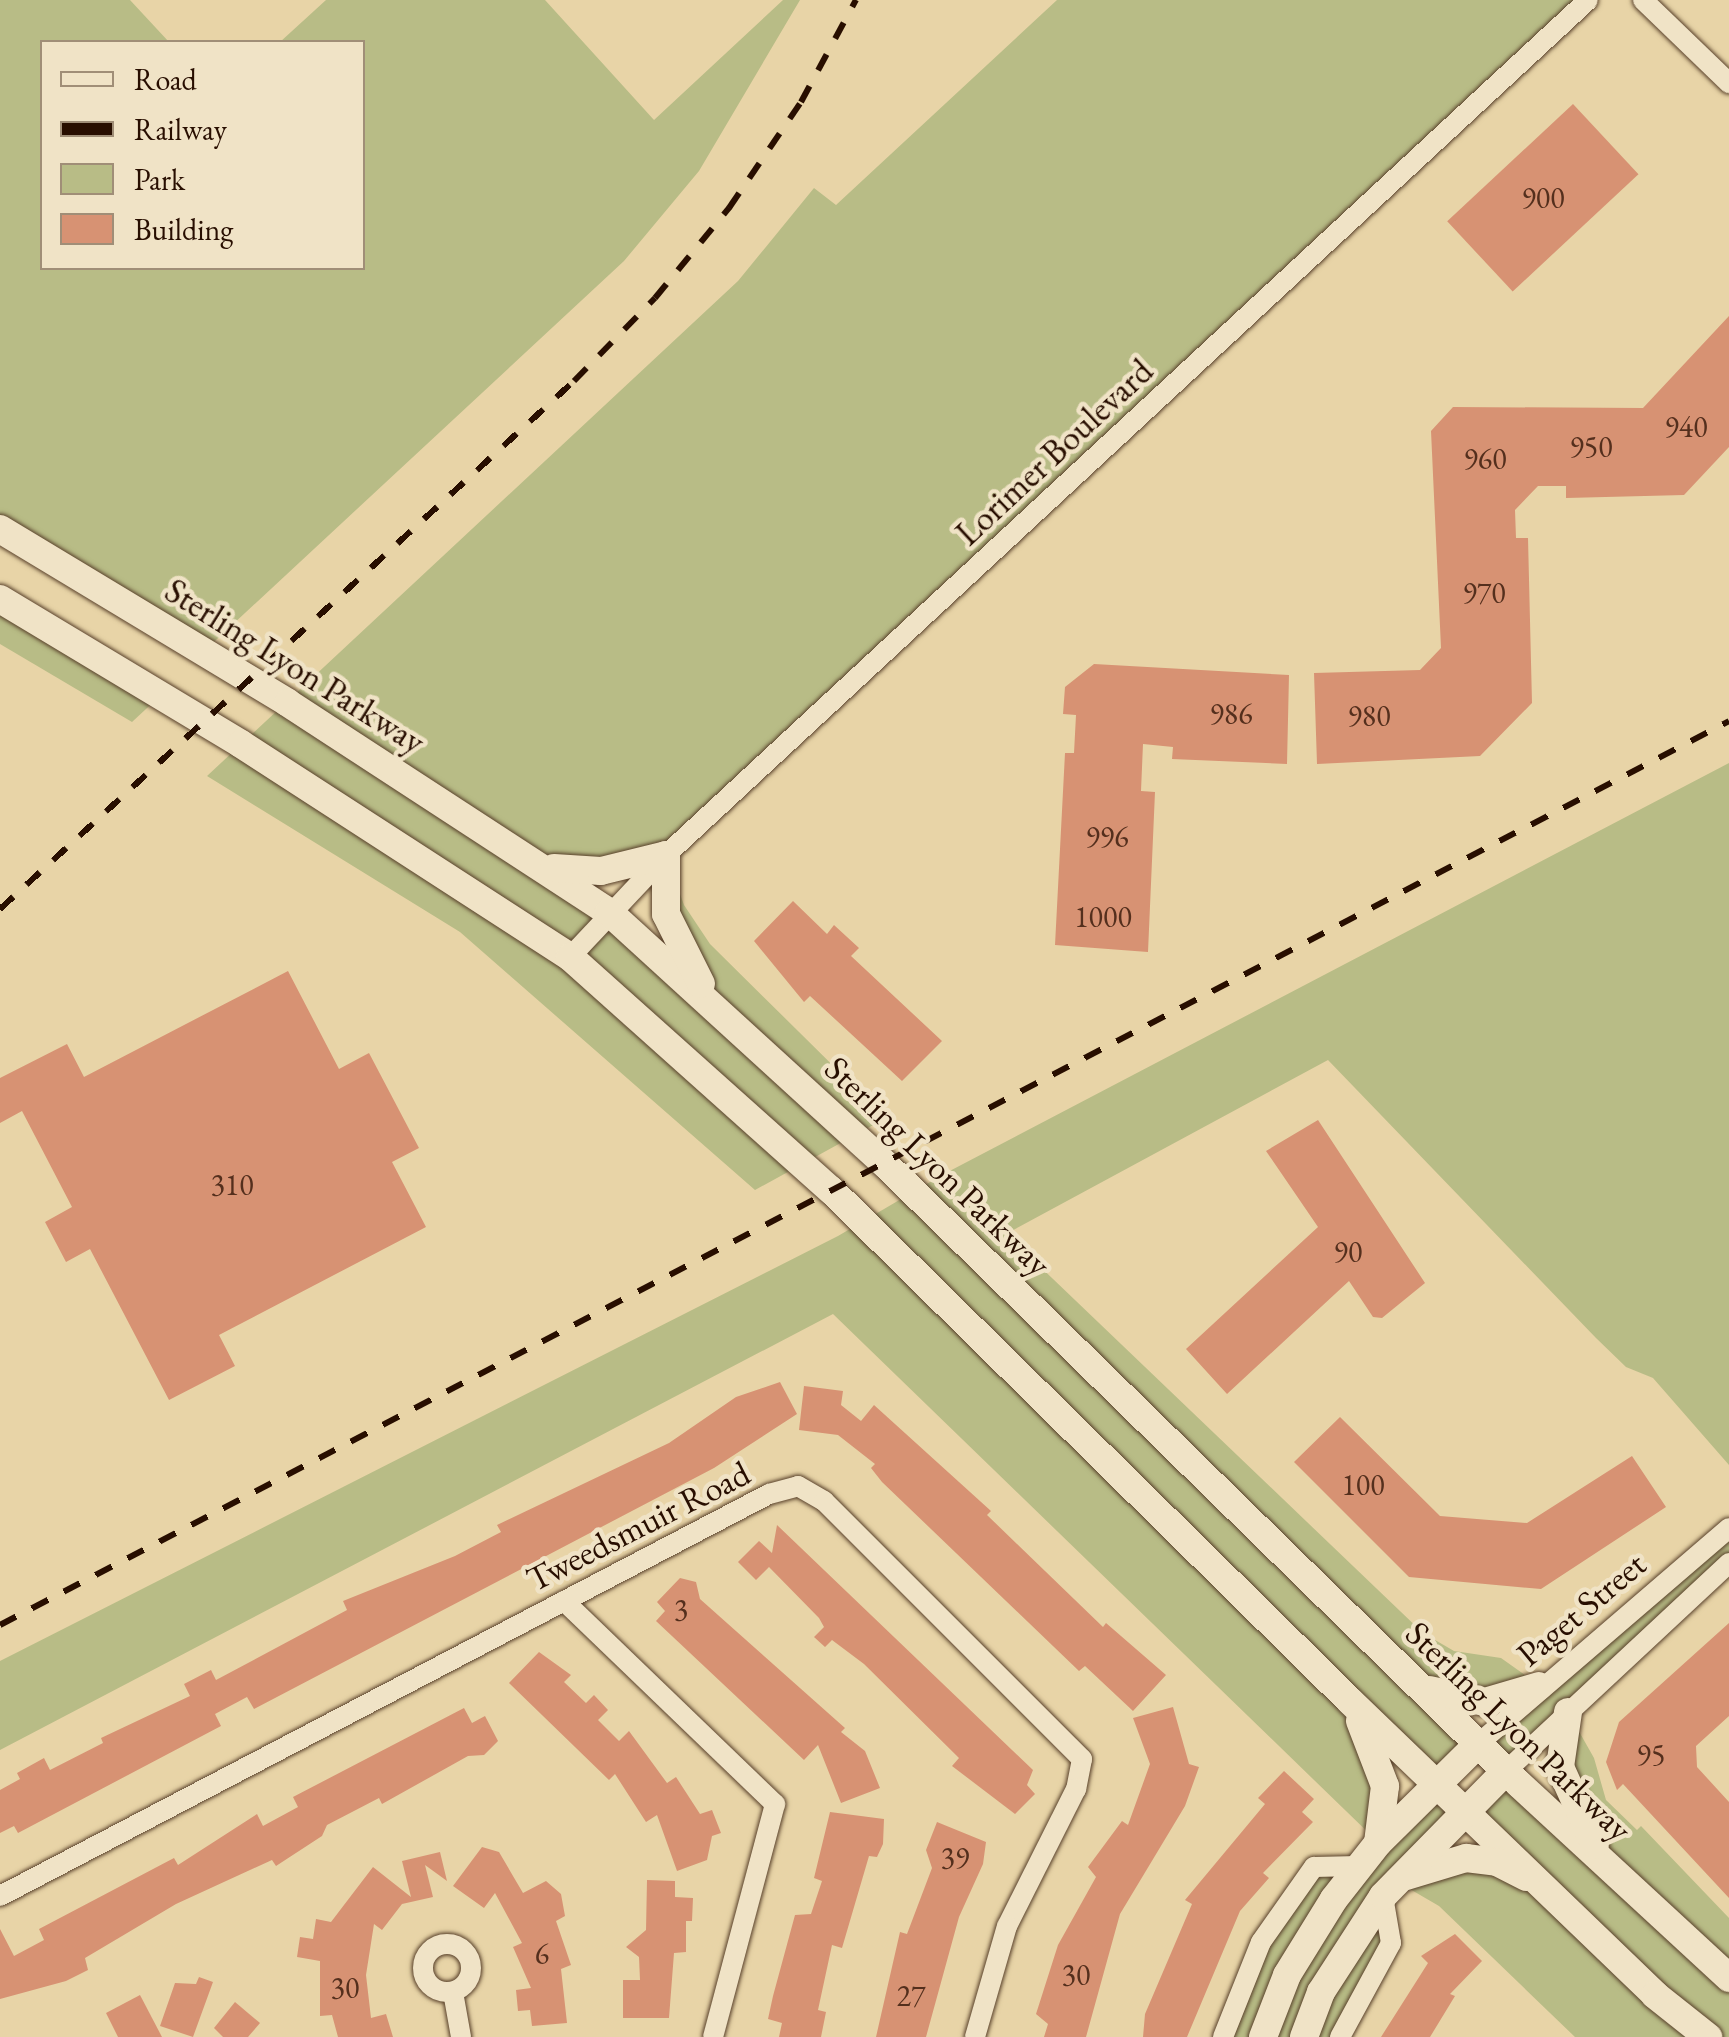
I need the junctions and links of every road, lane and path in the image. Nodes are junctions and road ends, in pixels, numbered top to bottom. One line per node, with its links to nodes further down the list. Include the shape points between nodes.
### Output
1 (1588, 0): 6 (street, Lorimer Boulevard)
2 (1643, 0): 3 (street)
3 (1729, 83)
4 (0, 529): 7 (main road, Sterling Lyon Parkway)
5 (0, 600): 9 (main road, via 241,744)
6 (666, 855): 7 (main road, via 579,874); 8 (street, Lorimer Boulevard); 10 (main road, via 666,914)
7 (546, 866): 8 (main road, Sterling Lyon Parkway)
8 (608, 912): 9 (street, Lorimer Boulevard); 10 (main road, Sterling Lyon Parkway)
9 (570, 957): 16 (main road, via 831,1190)
10 (714, 1006): 14 (main road, Sterling Lyon Parkway, via 885,1164)
11 (1729, 1528): 15 (street, Paget Street)
12 (1729, 1563): 17 (street, Paget Street)
13 (564, 1601): 27 (street, Tweedsmuir Road); 31 (street, via 775,1804); 32 (street, Tweedsmuir Road, via 769,1494 798,1486 824,1501 1060,1732 1082,1769 1007,1926)
14 (1418, 1686): 15 (main road, via 1458,1701 1485,1702); 18 (main road, Sterling Lyon Parkway)
15 (1539, 1686): 18 (street, Paget Street)
16 (1350, 1702): 20 (main road); 22 (main road, via 1385,1786)
17 (1568, 1712): 19 (street, Paget Street); 24 (main road, via 1560,1767 1567,1794)
18 (1478, 1744): 19 (main road, Sterling Lyon Parkway); 20 (main road)
19 (1506, 1772): 21 (main road); 24 (main road, Sterling Lyon Parkway)
20 (1437, 1784): 21 (main road); 22 (main road)
21 (1466, 1808): 25 (main road); 26 (main road)
22 (1378, 1843): 23 (main road)
23 (1358, 1866): 33 (street, via 1314,1867 1261,1942); 34 (main road, via 1287,1975)
24 (1610, 1872): 28 (main road, Sterling Lyon Parkway)
25 (1389, 1888): 26 (main road, via 1430,1864 1466,1858 1498,1862); 35 (main road, via 1321,1992); 36 (street, via 1391,1942)
26 (1547, 1888): 37 (main road)
27 (0, 1896)
28 (1729, 1978)
29 (453, 1992): 30 (street)
30 (462, 2037)
31 (713, 2037)
32 (975, 2037)
33 (1223, 2037)
34 (1263, 2037)
35 (1304, 2037)
36 (1340, 2037)
37 (1708, 2037)

